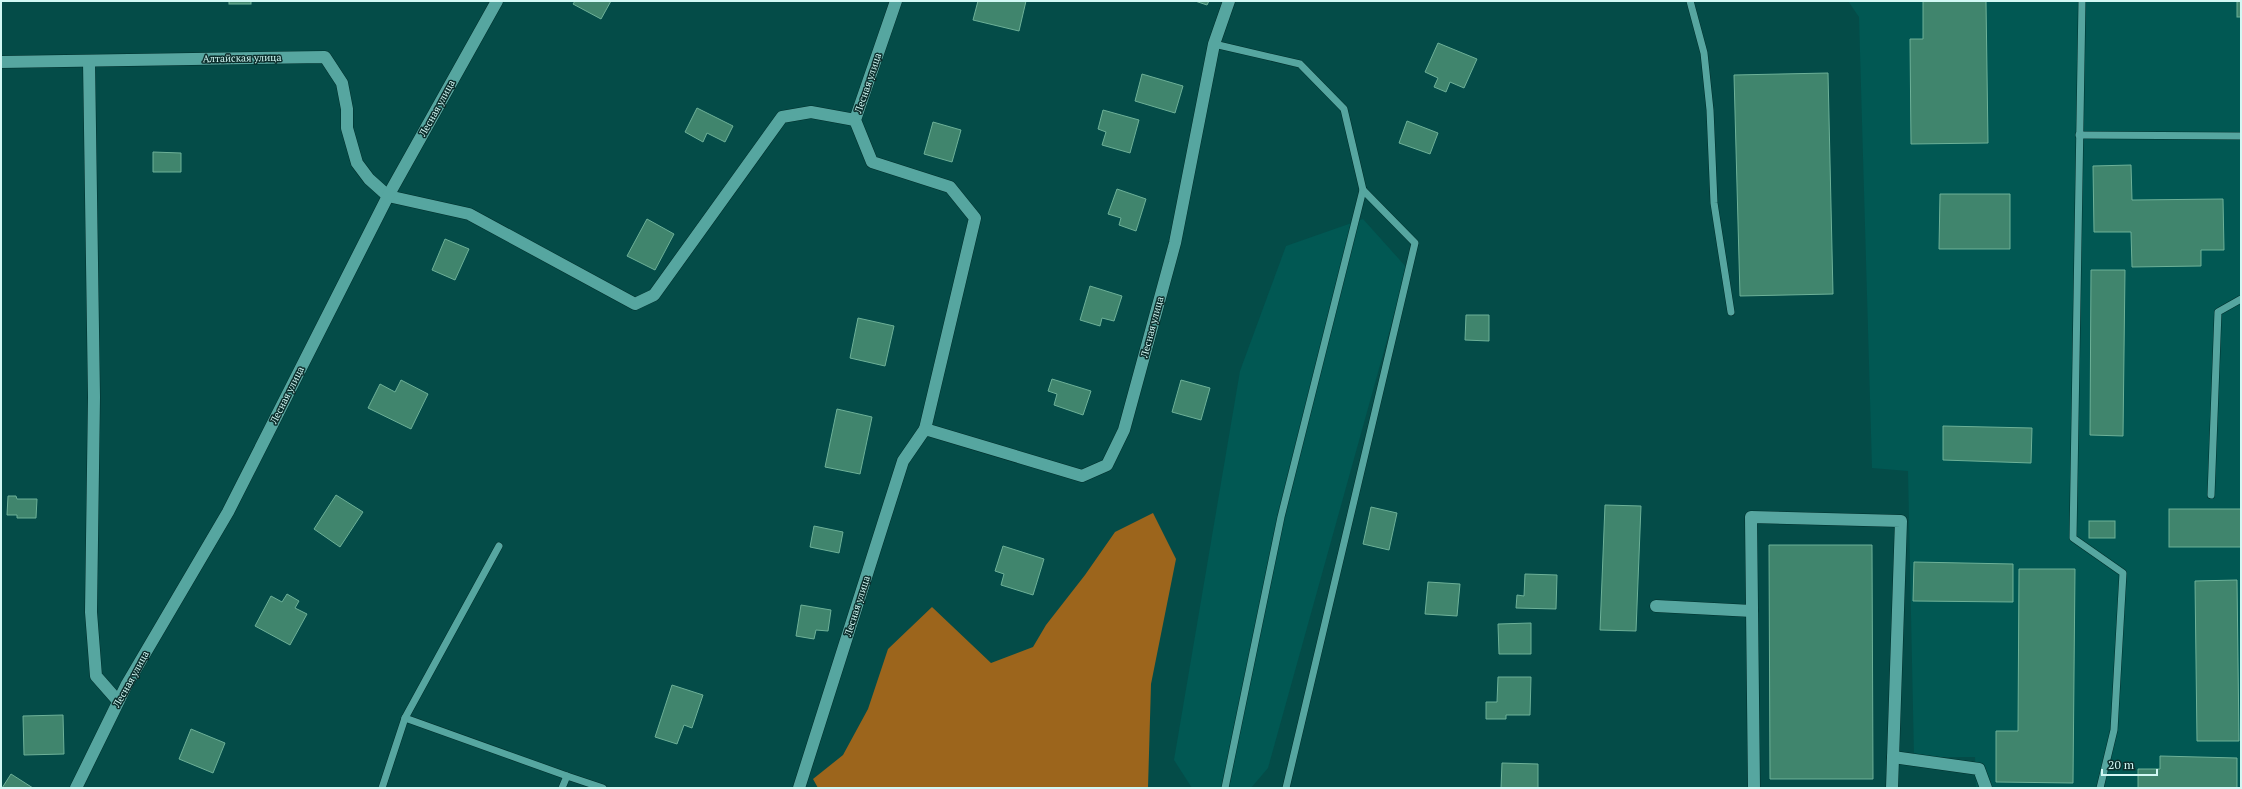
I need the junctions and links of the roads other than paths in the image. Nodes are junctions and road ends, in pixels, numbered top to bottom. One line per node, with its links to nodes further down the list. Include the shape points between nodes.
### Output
1 (497, 1): 13 (street, Лесная улица)
2 (896, 1): 9 (street, Лесная улица)
3 (1229, 1): 6 (street, Лесная улица)
4 (1690, 1): 15 (lane, via 1704,53 1710,110 1714,203)
5 (2082, 1): 10 (lane)
6 (1214, 44): 12 (lane, via 1300,64 1344,108); 16 (street, Лесная улица, via 1175,243 1124,430 1107,465 1082,476)
7 (89, 61): 8 (street, Алтайская улица); 13 (street, Алтайская улица, via 324,57 342,83 347,109 347,128 357,163 369,179); 21 (street, via 94,396 92,612 96,676)
8 (1, 62)
9 (855, 120): 13 (street, via 812,112 782,117 654,295 635,304 469,214); 16 (street, Лесная улица, via 872,162 950,187 975,218)
10 (2080, 135): 11 (lane); 35 (lane, via 2073,538 2123,573 2114,730)
11 (2241, 136)
12 (1363, 190): 30 (lane, via 1281,517); 31 (lane, via 1415,243)
13 (388, 196): 21 (street, Лесная улица, via 228,512)
14 (2241, 299): 17 (lane, via 2218,312)
15 (1731, 312)
16 (925, 429): 29 (street, Лесная улица, via 903,461)
17 (2211, 495)
18 (499, 546): 22 (lane)
19 (1656, 606): 20 (street)
20 (1752, 611): 23 (street, via 1751,517 1901,521); 32 (street)
21 (118, 701): 25 (street, Лесная улица)
22 (405, 718): 24 (lane); 26 (lane)
23 (1893, 757): 33 (street); 34 (street, via 1979,769)
24 (567, 776): 27 (lane); 28 (lane)
25 (76, 788)
26 (382, 788)
27 (562, 788)
28 (603, 788)
29 (800, 788)
30 (1225, 788)
31 (1286, 788)
32 (1754, 788)
33 (1892, 788)
34 (1986, 788)
35 (2100, 788)

